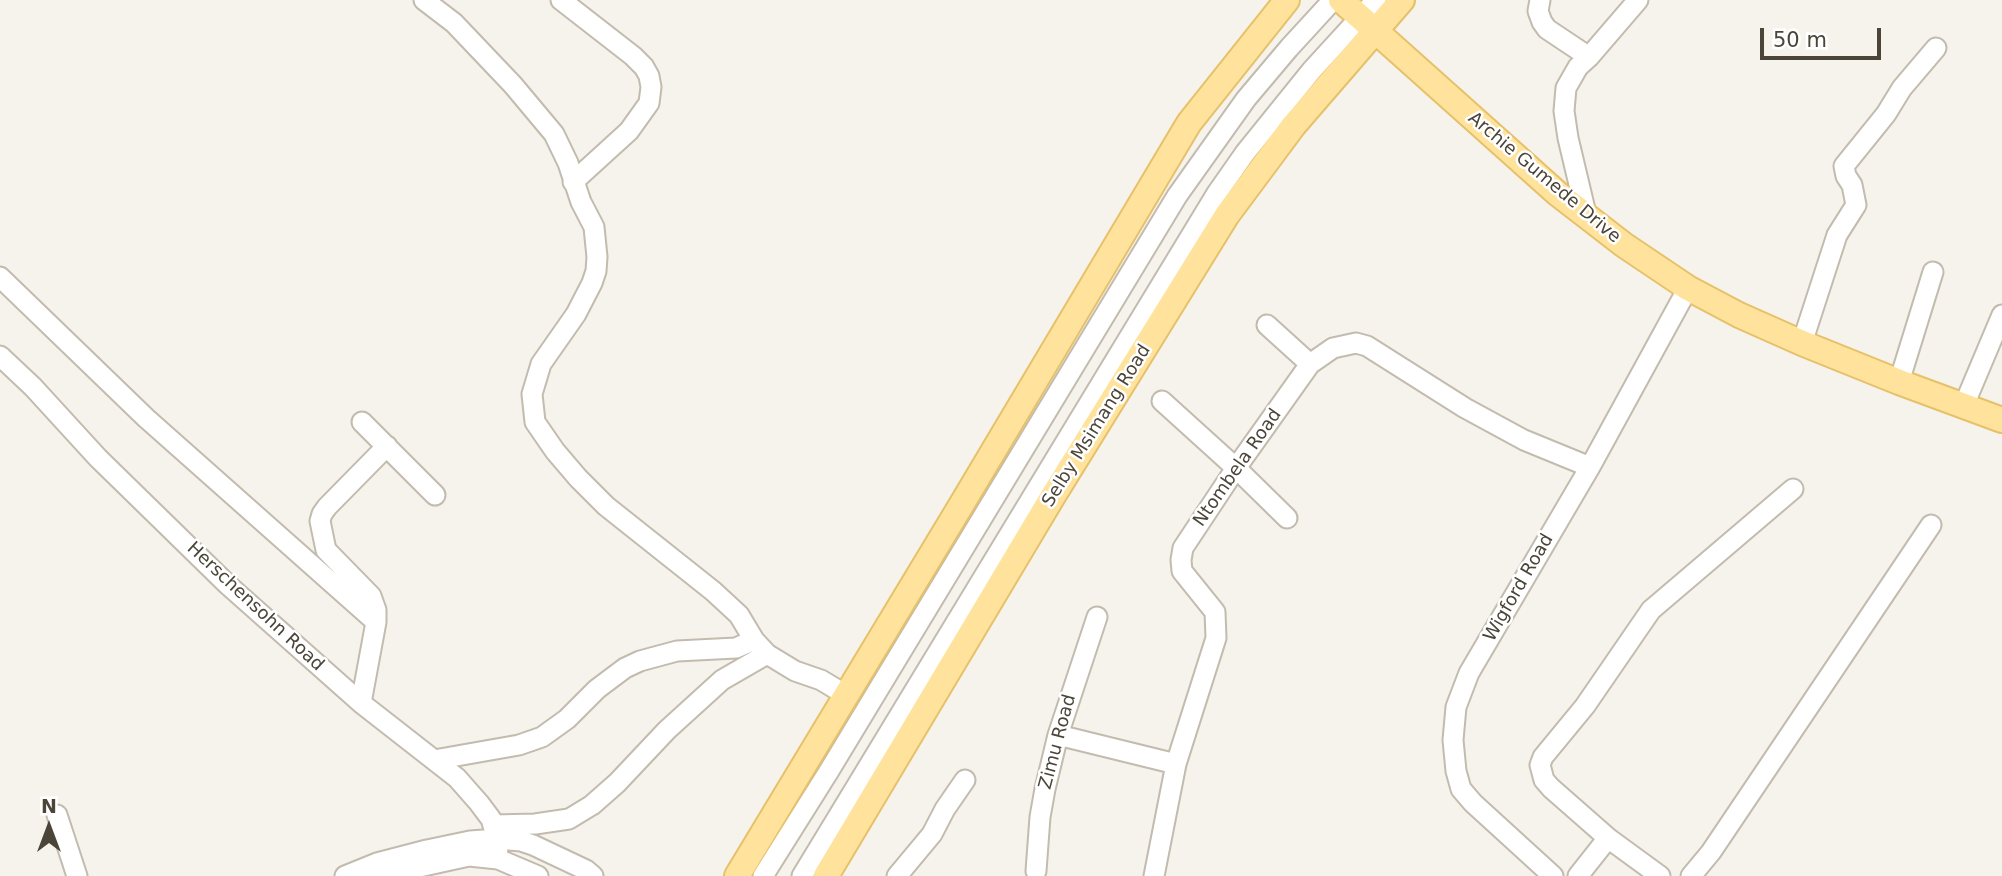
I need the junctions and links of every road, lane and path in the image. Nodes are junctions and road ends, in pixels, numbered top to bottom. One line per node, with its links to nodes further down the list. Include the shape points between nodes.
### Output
1 (424, 0): 12 (street, via 454,23 554,134)
2 (561, 0): 12 (street, via 633,56 649,76 651,87 649,103 629,131)
3 (1287, 0): 37 (main road, via 1189,123)
4 (1333, 0): 54 (street, via 1246,99 1177,196)
5 (1341, 0): 9 (main road, Archie Gumede Drive)
6 (1402, 0): 9 (main road, Selby Msimang Road)
7 (1540, 0): 11 (street, via 1538,11 1547,29)
8 (1638, 0): 11 (street)
9 (1370, 16): 13 (main road, Archie Gumede Drive); 55 (street, via 1311,70 1217,192); 56 (main road, Selby Msimang Road, via 1227,215)
10 (1936, 48): 19 (street, via 1844,166 1856,205 1837,235)
11 (1589, 58): 13 (street, via 1570,80 1564,100)
12 (573, 182): 36 (street, via 594,227 596,271 576,314 541,365 532,394 535,422 606,506 713,591 739,615)
13 (1587, 218): 16 (main road, Archie Gumede Drive)
14 (1933, 272): 22 (street)
15 (0, 277): 35 (street, via 146,418)
16 (1688, 288): 19 (main road, Archie Gumede Drive); 28 (street, Wigford Road)
17 (2002, 315): 24 (street)
18 (1267, 325): 21 (street)
19 (1802, 343): 22 (main road, Archie Gumede Drive)
20 (0, 356): 38 (street, Herschensohn Road, via 228,585)
21 (1310, 365): 28 (street, Ntombela Road, via 1333,348 1356,343 1367,346 1465,408 1524,440); 29 (street, Ntombela Road)
22 (1899, 382): 24 (main road, Archie Gumede Drive)
23 (1162, 401): 29 (street)
24 (1964, 405): 25 (main road, Archie Gumede Drive)
25 (2002, 419)
26 (362, 422): 27 (street)
27 (387, 446): 31 (street); 35 (street, via 327,507 320,521 326,550 371,596)
28 (1590, 467): 59 (street, Wigford Road, via 1469,673 1456,707 1453,740 1461,789)
29 (1236, 468): 32 (street); 41 (street, Ntombela Road, via 1183,548 1182,571 1214,612 1217,626)
30 (1793, 489): 45 (street, via 1651,610 1585,706 1543,757 1544,780)
31 (435, 495)
32 (1287, 518)
33 (1931, 525): 62 (street)
34 (1097, 617): 39 (street, Zimu Road)
35 (376, 622): 38 (street)
36 (760, 647): 37 (street, via 795,671); 40 (street, via 677,651 640,661 597,689 542,737); 44 (street, via 592,805 569,819)
37 (846, 695): 53 (main road)
38 (361, 703): 40 (street, Herschensohn Road)
39 (1058, 735): 41 (street); 47 (street, Zimu Road, via 1040,817)
40 (434, 760): 44 (street, Herschensohn Road, via 479,803)
41 (1176, 764): 58 (street, Ntombela Road)
42 (965, 780): 57 (street, via 932,834)
43 (57, 815): 48 (street)
44 (495, 832): 46 (street); 49 (street); 52 (street, via 533,845)
45 (1608, 838): 60 (street); 61 (street)
46 (498, 859): 50 (street, via 469,856); 51 (street)
47 (1037, 871)
48 (77, 876)
49 (345, 876)
50 (378, 876)
51 (538, 876)
52 (593, 876)
53 (737, 876)
54 (763, 876)
55 (802, 876)
56 (826, 876)
57 (897, 876)
58 (1154, 876)
59 (1553, 876)
60 (1578, 876)
61 (1660, 876)
62 (1691, 876)

